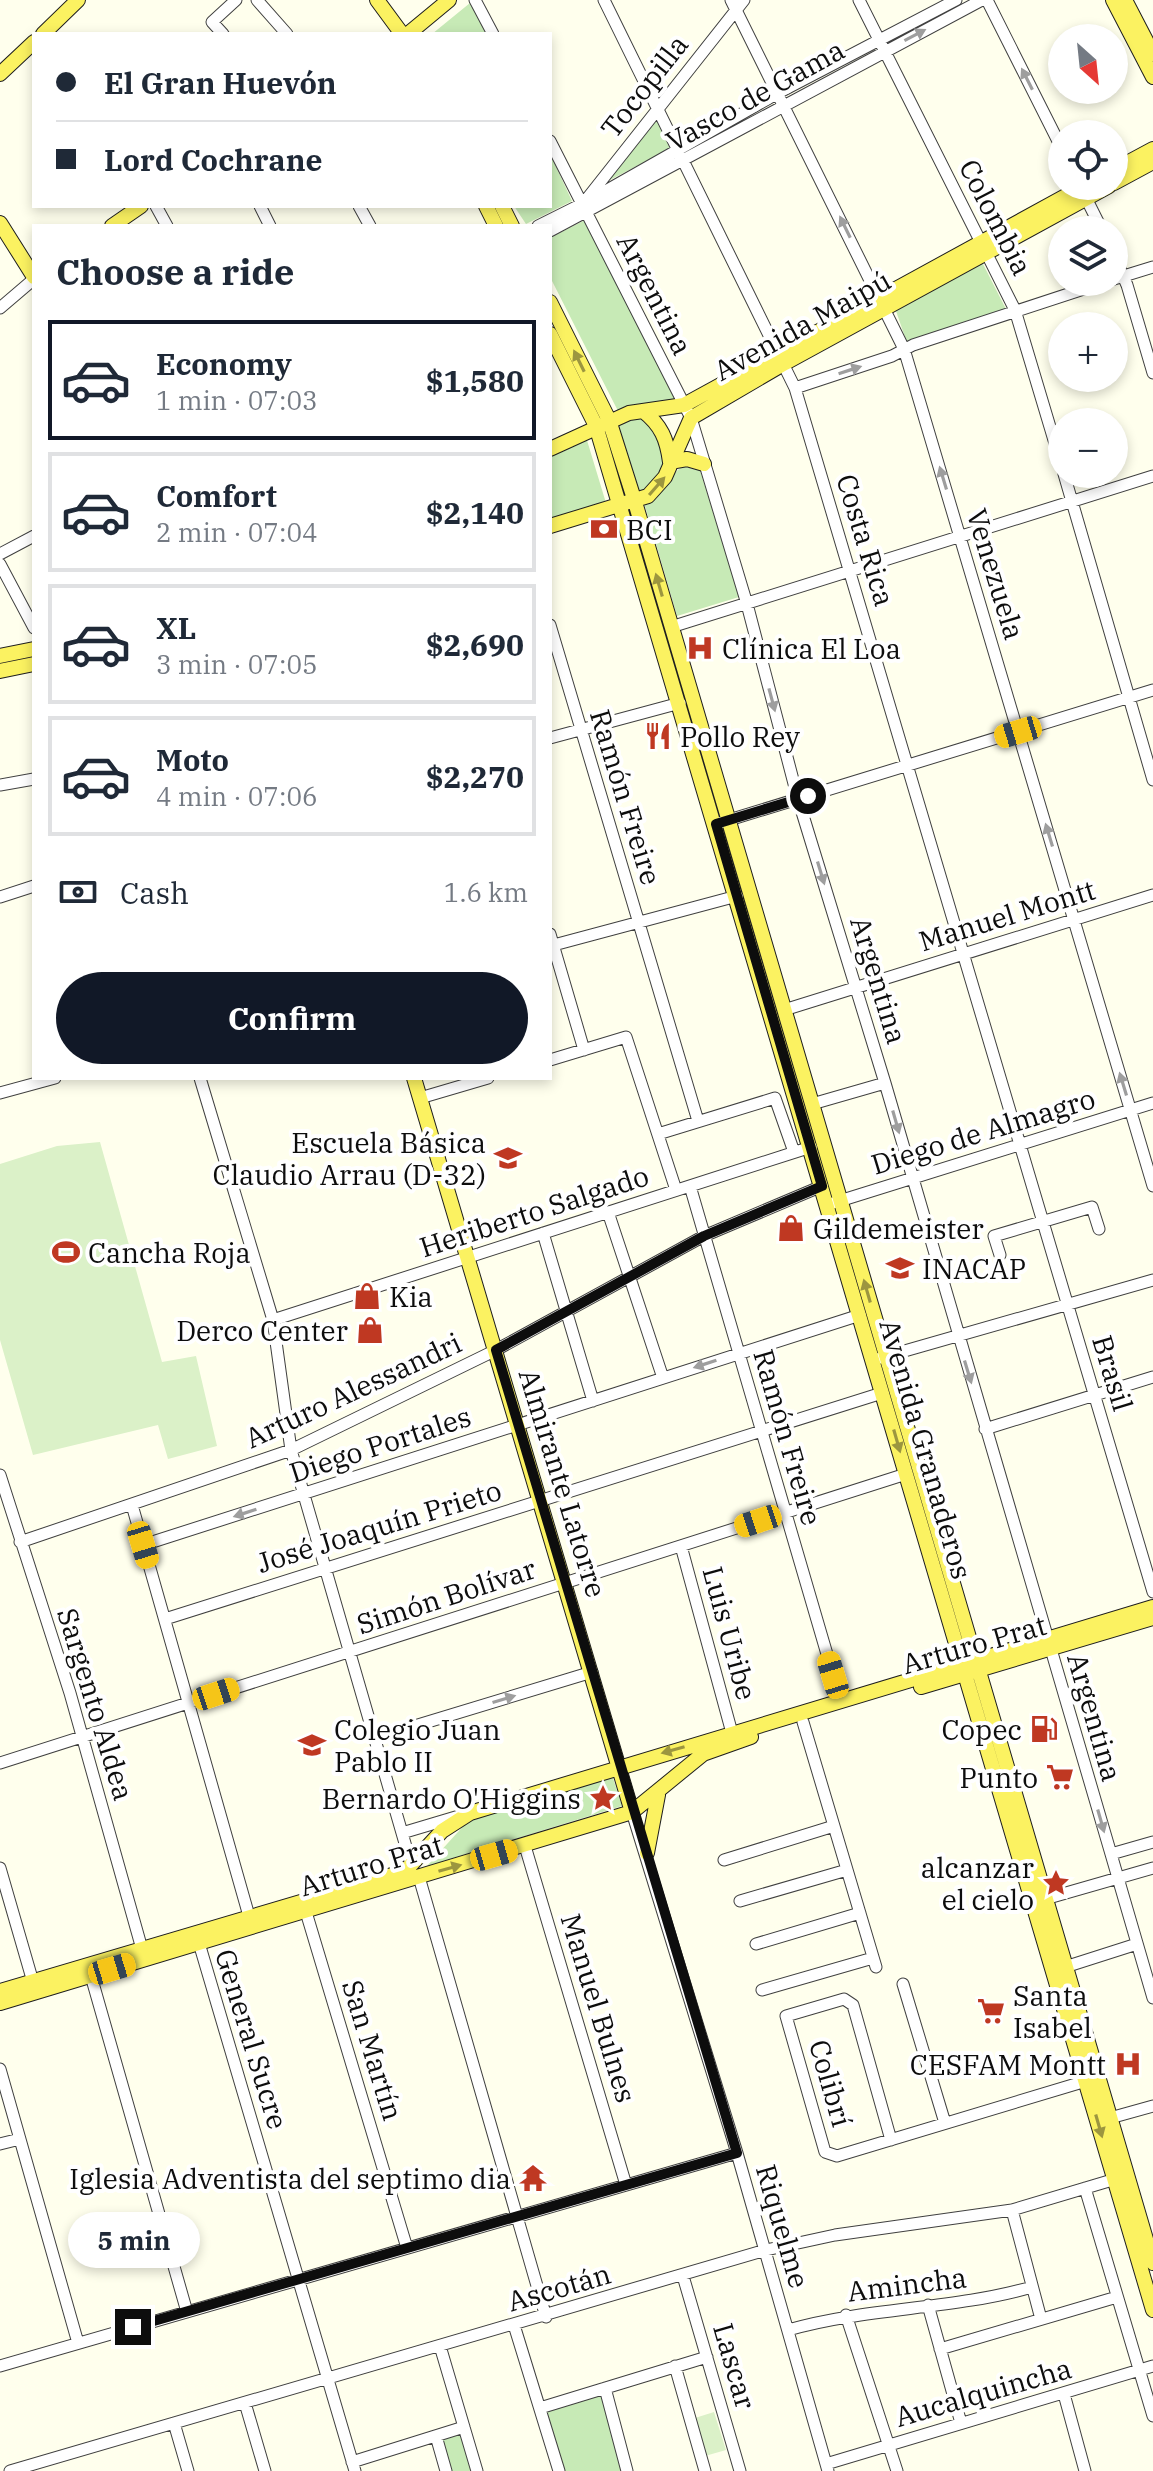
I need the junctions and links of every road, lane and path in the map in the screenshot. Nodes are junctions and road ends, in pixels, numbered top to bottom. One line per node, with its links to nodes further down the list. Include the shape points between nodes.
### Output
1 (78, 0): 15 (main road)
2 (236, 0): 16 (street, via 208,26)
3 (257, 0): 17 (street)
4 (377, 0): 18 (main road)
5 (449, 0): 19 (main road)
6 (475, 0): 20 (street)
7 (604, 0): 27 (street, Costa Rica)
8 (744, 0): 14 (street, Tocopilla)
9 (859, 0): 22 (street, Colombia)
10 (956, 0): 22 (street, Vasco de Gama)
11 (985, 0): 22 (street, Vasco de Gama, one-way to 11); 29 (street, one-way to 11)
12 (1113, 0): 25 (main road)
13 (1125, 0): 23 (main road)
14 (733, 6): 26 (street, Venezuela); 27 (street, Tocopilla)
15 (46, 32)
16 (219, 32)
17 (285, 32)
18 (403, 32)
19 (408, 32)
20 (492, 32)
21 (32, 44): 24 (main road)
22 (882, 46): 26 (street, Vasco de Gama); 28 (street, Vasco de Gama); 44 (street, Colombia)
23 (1153, 54)
24 (0, 74)
25 (1153, 77)
26 (778, 93): 28 (street, Venezuela); 31 (street, Vasco de Gama)
27 (656, 107): 31 (street, Costa Rica); 39 (street, Tocopilla)
28 (785, 107): 35 (street, Vasco de Gama); 51 (street, Venezuela, one-way to 28)
29 (1048, 122)
30 (552, 145): 39 (street, Argentina)
31 (680, 149): 35 (street, Costa Rica); 39 (street, Vasco de Gama)
32 (1153, 149): 33 (main road)
33 (1128, 162)
34 (1153, 162): 36 (main road, Avenida Maipú)
35 (682, 163): 39 (street, Vasco de Gama); 57 (street, Costa Rica)
36 (1128, 176)
37 (1064, 200): 44 (main road, Avenida Maipú)
38 (138, 208): 41 (main road)
39 (585, 208): 42 (street, Vasco de Gama); 43 (street, Vasco de Gama); 61 (street, Argentina)
40 (0, 223): 46 (main road)
41 (115, 224)
42 (543, 224)
43 (552, 230)
44 (984, 246): 51 (main road, Avenida Maipú); 54 (street, Colombia)
45 (1153, 267): 47 (street)
46 (32, 275)
47 (1128, 275)
48 (32, 280): 53 (street)
49 (1060, 296): 54 (street)
50 (1125, 296): 58 (street)
51 (882, 303): 56 (street, Venezuela); 57 (main road, Avenida Maipú)
52 (552, 307): 63 (main road, Avenida Granaderos, one-way to 52)
53 (0, 308)
54 (1015, 310): 56 (street); 62 (street, Colombia)
55 (552, 337): 63 (main road, Avenida Granaderos)
56 (904, 349): 59 (street, one-way to 56); 72 (street, Venezuela, one-way to 56)
57 (782, 357): 59 (street, Costa Rica); 61 (main road, Avenida Maipú)
58 (1153, 373)
59 (795, 388): 76 (street, Costa Rica)
60 (643, 411): 61 (main road, Avenida Maipú); 63 (main road, Avenida Maipú); 65 (main road, via 659,426)
61 (688, 411): 65 (main road); 66 (street, Argentina)
62 (1048, 420)
63 (602, 423): 64 (main road, Avenida Maipú); 70 (main road, Avenida Granaderos)
64 (552, 448)
65 (670, 462): 66 (main road); 70 (main road, one-way to 65, via 659,487)
66 (704, 464): 77 (street, Argentina)
67 (1153, 476): 69 (street)
68 (1068, 488): 69 (street)
69 (1072, 501): 72 (street); 86 (street)
70 (627, 504): 71 (main road); 79 (main road, Avenida Granaderos, one-way to 70); 87 (main road, Avenida Granaderos)
71 (552, 525)
72 (960, 536): 76 (street); 89 (street, Venezuela)
73 (32, 537): 74 (street)
74 (0, 554)
75 (0, 564): 78 (street)
76 (851, 571): 77 (street); 91 (street, Costa Rica)
77 (747, 604): 79 (street); 95 (street, Argentina, one-way to 95)
78 (32, 624)
79 (671, 627): 96 (main road, Avenida Granaderos)
80 (552, 632): 88 (street, Ramón Freire)
81 (32, 649): 82 (main road)
82 (0, 656)
83 (32, 664): 84 (main road)
84 (0, 671)
85 (1153, 690): 86 (street)
86 (1129, 697): 89 (street); 93 (street)
87 (680, 703): 88 (street); 96 (main road, Avenida Granaderos)
88 (581, 729): 90 (street); 102 (street, Ramón Freire)
89 (1018, 732): 91 (street); 101 (street, Venezuela, one-way to 89)
90 (552, 737)
91 (907, 765): 95 (street); 105 (street, Costa Rica)
92 (32, 779): 94 (street)
93 (1153, 780)
94 (0, 785)
95 (798, 799): 96 (street); 106 (street, Argentina, one-way to 106)
96 (722, 822): 99 (main road, Avenida Granaderos); 107 (main road, Avenida Granaderos)
97 (32, 887): 100 (street)
98 (1153, 895): 101 (street, Manuel Montt)
99 (737, 896): 102 (street); 123 (main road, Avenida Granaderos)
100 (0, 897)
101 (1074, 920): 105 (street, Manuel Montt); 119 (street, Venezuela, one-way to 101)
102 (639, 922): 103 (street); 120 (street, Ramón Freire)
103 (552, 941)
104 (552, 944): 108 (street)
105 (964, 954): 106 (street, Manuel Montt); 122 (street, Costa Rica)
106 (856, 987): 107 (street, Manuel Montt); 114 (street, Argentina)
107 (784, 1010): 118 (main road, Avenida Granaderos)
108 (584, 1050): 109 (street); 121 (street, via 626,1037)
109 (552, 1059)
110 (48, 1080): 115 (street)
111 (201, 1080): 143 (street)
112 (415, 1080): 116 (main road, Almirante Latorre)
113 (481, 1080): 116 (street)
114 (885, 1083): 118 (street); 125 (street, Argentina, one-way to 125)
115 (0, 1093)
116 (420, 1098): 137 (main road, Almirante Latorre)
117 (1153, 1103): 119 (street, Diego de Almagro)
118 (812, 1104): 130 (main road, Avenida Granaderos)
119 (1131, 1110): 122 (street, Diego de Almagro); 128 (street, Venezuela)
120 (698, 1121): 121 (street); 124 (street, via 775,1098)
121 (658, 1134): 129 (street)
122 (1020, 1144): 125 (street, Diego de Almagro); 132 (street, Costa Rica)
123 (811, 1147): 124 (street, Heriberto Salgado); 127 (main road, Avenida Granaderos)
124 (794, 1152): 126 (street, Heriberto Salgado)
125 (912, 1180): 130 (street, Diego de Almagro); 144 (street, Argentina)
126 (690, 1186): 129 (street, Heriberto Salgado); 135 (street, Ramón Freire)
127 (822, 1186): 130 (main road, Avenida Granaderos); 135 (street, Arturo Alessandri)
128 (1153, 1186)
129 (676, 1190): 131 (street, Heriberto Salgado)
130 (834, 1202): 142 (main road, Avenida Granaderos); 147 (main road, Avenida Granaderos, one-way to 130)
131 (608, 1212): 134 (street, Heriberto Salgado); 138 (street)
132 (1043, 1222): 133 (street, via 1092,1207); 136 (street, via 994,1236); 140 (street, Costa Rica)
133 (1099, 1229)
134 (543, 1233): 137 (street, Heriberto Salgado); 141 (street)
135 (704, 1236): 138 (street, Arturo Alessandri); 146 (street, Ramón Freire)
136 (1000, 1255)
137 (468, 1257): 143 (street, Heriberto Salgado); 145 (main road, Almirante Latorre)
138 (629, 1276): 141 (street, Arturo Alessandri); 149 (street)
139 (1153, 1280): 140 (street)
140 (1068, 1305): 144 (street); 151 (street, Brasil)
141 (566, 1310): 145 (street, Arturo Alessandri); 152 (street)
142 (860, 1315): 146 (street, Diego Portales); 147 (main road, Avenida Granaderos)
143 (273, 1320): 156 (street)
144 (957, 1336): 147 (street); 154 (street, Argentina, one-way to 154)
145 (496, 1350): 153 (main road, Almirante Latorre); 156 (street, Arturo Alessandri)
146 (739, 1353): 149 (street, Diego Portales, one-way to 149); 155 (street, Ramón Freire)
147 (880, 1358): 150 (main road, Avenida Granaderos); 174 (main road, Avenida Granaderos)
148 (1153, 1377): 151 (street)
149 (663, 1378): 152 (street, Diego Portales)
150 (882, 1393): 155 (street, José Joaquín Prieto); 157 (main road, Avenida Granaderos, one-way to 157)
151 (1095, 1395): 154 (street); 168 (street, Brasil)
152 (593, 1401): 153 (street, Diego Portales)
153 (518, 1425): 159 (street, Diego Portales); 160 (main road, Almirante Latorre)
154 (985, 1429): 172 (street, Argentina)
155 (761, 1430): 160 (street, José Joaquín Prieto); 162 (street, Ramón Freire)
156 (291, 1450): 159 (street); 161 (street, Arturo Alessandri)
157 (906, 1474): 162 (street, Simón Bolívar); 174 (main road, Avenida Granaderos)
158 (0, 1475): 163 (street, Sargento Aldea)
159 (304, 1494): 164 (street, Diego Portales, one-way to 164); 166 (street)
160 (541, 1501): 166 (street, José Joaquín Prieto); 167 (main road, Almirante Latorre)
161 (132, 1505): 163 (street, Arturo Alessandri); 164 (street)
162 (784, 1513): 165 (street, Simón Bolívar); 176 (street, Ramón Freire)
163 (20, 1542): 180 (street, Sargento Aldea)
164 (143, 1545): 171 (street)
165 (681, 1546): 167 (street, Simón Bolívar); 179 (street, Luis Uribe)
166 (325, 1566): 171 (street, José Joaquín Prieto); 173 (street)
167 (566, 1583): 173 (street, Simón Bolívar); 175 (main road, Almirante Latorre)
168 (1153, 1592)
169 (1153, 1607): 172 (main road, Arturo Prat)
170 (1153, 1618): 172 (main road, Arturo Prat)
171 (165, 1619): 177 (street)
172 (1049, 1644): 174 (main road, Arturo Prat); 192 (street, Argentina, one-way to 192)
173 (351, 1651): 177 (street, Simón Bolívar); 181 (street)
174 (970, 1668): 176 (main road, Arturo Prat); 178 (main road, Arturo Prat); 199 (main road, Avenida Granaderos); 217 (main road, Avenida Granaderos)
175 (592, 1672): 181 (street, one-way to 175); 183 (main road, Almirante Latorre)
176 (841, 1702): 179 (main road, Arturo Prat)
177 (189, 1703): 180 (street, Simón Bolívar); 203 (street)
178 (803, 1722): 184 (main road, Arturo Prat, via 703,1754); 187 (street)
179 (732, 1733): 183 (main road, Arturo Prat, one-way to 183)
180 (83, 1737): 182 (street, Simón Bolívar); 207 (street, Sargento Aldea)
181 (375, 1738): 188 (street)
182 (0, 1763)
183 (619, 1766): 185 (main road, Almirante Latorre); 186 (main road, Arturo Prat)
184 (658, 1793): 185 (main road, Arturo Prat); 191 (main road)
185 (632, 1812): 190 (main road, Arturo Prat); 191 (street, Riquelme)
186 (470, 1813): 188 (street, Arturo Prat); 197 (main road, Arturo Prat, via 442,1831)
187 (834, 1826): 193 (street); 196 (street)
188 (402, 1833): 197 (street)
189 (1153, 1842): 192 (street)
190 (525, 1846): 197 (main road, Arturo Prat, one-way to 190); 226 (street, Manuel Bulnes)
191 (647, 1853): 224 (street, Riquelme)
192 (1111, 1854): 198 (street, Argentina)
193 (724, 1860)
194 (0, 1868): 210 (street)
195 (1153, 1868): 198 (street)
196 (847, 1870): 200 (street); 202 (street)
197 (415, 1871): 201 (main road, Arturo Prat); 203 (main road, Arturo Prat); 229 (street)
198 (1118, 1878): 199 (street); 206 (street)
199 (1045, 1899): 208 (main road, Avenida Granaderos)
200 (740, 1901)
201 (306, 1912): 204 (main road, Arturo Prat); 230 (street, San Martín)
202 (860, 1913): 205 (street); 212 (street, via 874,1962)
203 (249, 1916): 207 (main road, Arturo Prat)
204 (199, 1943): 209 (main road, Arturo Prat); 234 (street, General Sucre)
205 (756, 1944)
206 (1137, 1944): 208 (street); 214 (street)
207 (142, 1949): 210 (main road, Arturo Prat)
208 (1065, 1967): 219 (main road, Avenida Granaderos)
209 (91, 1976): 215 (main road, Arturo Prat); 239 (street)
210 (33, 1982): 213 (main road, Arturo Prat)
211 (903, 1984): 220 (street)
212 (762, 1990)
213 (0, 1991)
214 (1153, 1998)
215 (0, 2003)
216 (0, 2069): 221 (street)
217 (1086, 2081): 220 (street); 225 (main road, Avenida Granaderos, one-way to 225)
218 (1153, 2106): 219 (street)
219 (1110, 2118): 225 (main road, Avenida Granaderos)
220 (945, 2123): 222 (street)
221 (20, 2139): 223 (street); 245 (street)
222 (891, 2140): 222 (street, Colibrí, via 853,2005 844,1999 786,2016 825,2152 837,2156)
223 (0, 2144)
224 (737, 2153): 226 (street); 231 (street, Riquelme)
225 (1120, 2177): 227 (street, Ascotán); 232 (main road, Avenida Granaderos); 238 (main road, Avenida Granaderos)
226 (626, 2185): 229 (street)
227 (1085, 2188): 228 (street, Ascotán); 236 (street)
228 (1012, 2210): 231 (street, Ascotán); 235 (street)
229 (517, 2217): 230 (street); 241 (street)
230 (407, 2248): 234 (street)
231 (766, 2250): 233 (street, Ascotán); 244 (street, Riquelme)
232 (1153, 2263)
233 (683, 2276): 241 (street, Ascotán); 248 (street, Lascar)
234 (298, 2280): 239 (street); 253 (street, General Sucre)
235 (1032, 2287): 237 (street, Amincha, via 999,2297); 242 (street)
236 (1117, 2297): 242 (street); 252 (street)
237 (928, 2305): 240 (street, Amincha); 247 (street)
238 (1153, 2310)
239 (187, 2312): 245 (street)
240 (846, 2315): 244 (street, Amincha); 263 (street)
241 (546, 2317): 243 (street, Ascotán)
242 (1041, 2319): 247 (street)
243 (514, 2325): 246 (street, Ascotán); 257 (street)
244 (788, 2330): 265 (street, Riquelme)
245 (78, 2343): 249 (street)
246 (440, 2346): 253 (street, Ascotán); 261 (street)
247 (940, 2349): 260 (street)
248 (707, 2357): 250 (street); 275 (street, Lascar)
249 (0, 2366)
250 (675, 2366): 254 (street); 274 (street, Lascar)
251 (1153, 2366): 252 (street, Aucalquincha)
252 (1139, 2370): 255 (street, Aucalquincha); 258 (street)
253 (328, 2379): 256 (street, Ascotán); 264 (street, General Sucre)
254 (605, 2388): 257 (street); 273 (street)
255 (1064, 2394): 260 (street, Aucalquincha); 266 (street)
256 (245, 2403): 259 (street, Ascotán); 269 (street)
257 (540, 2408): 272 (street)
258 (1153, 2416)
259 (174, 2423): 267 (street, Ascotán); 268 (street)
260 (961, 2423): 263 (street, Aucalquincha)
261 (464, 2427): 262 (street); 271 (street)
262 (436, 2436): 264 (street); 270 (street)
263 (888, 2445): 265 (street, Aucalquincha); 276 (street)
264 (354, 2466)
265 (827, 2469)
266 (1080, 2470)
267 (10, 2471)
268 (188, 2471)
269 (265, 2471)
270 (446, 2471)
271 (477, 2471)
272 (559, 2471)
273 (627, 2471)
274 (705, 2471)
275 (740, 2471)
276 (897, 2471)

